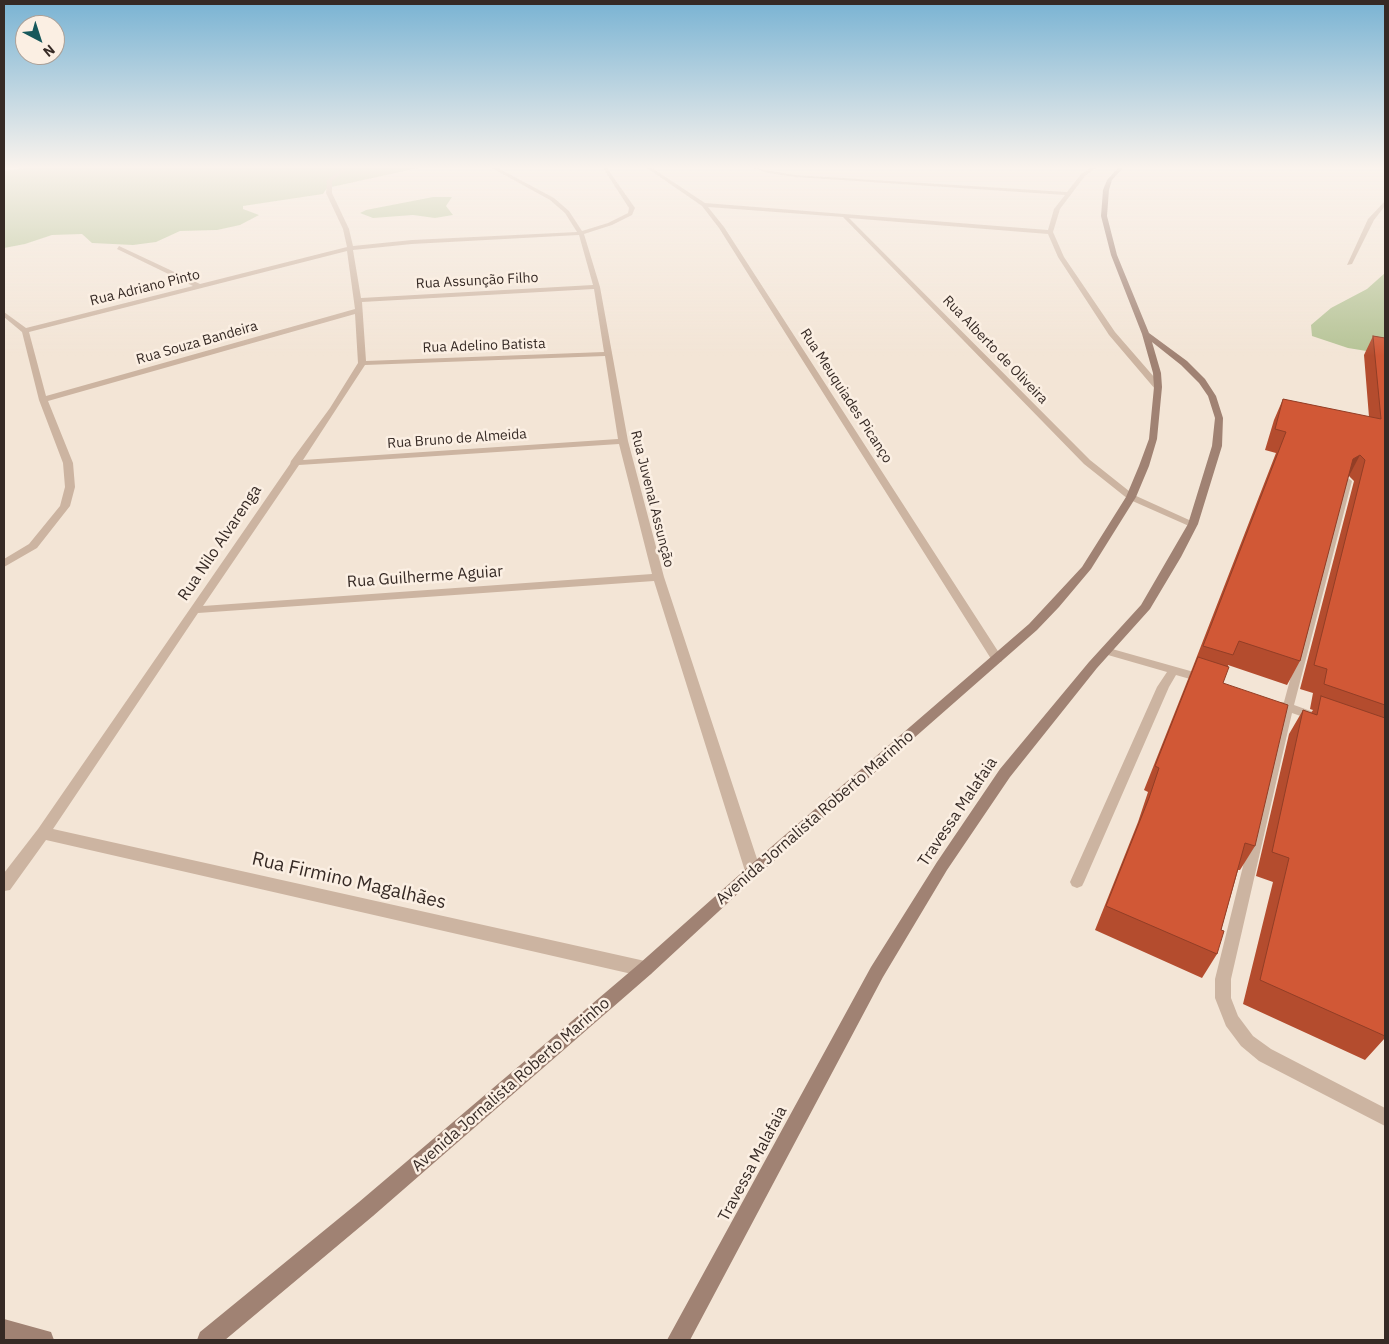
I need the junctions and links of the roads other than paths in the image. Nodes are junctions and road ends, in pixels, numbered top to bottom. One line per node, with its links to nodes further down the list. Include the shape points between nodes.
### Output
1 (346, 231): 11 (street)
2 (588, 231): 9 (street, Rua Adriano Pinto)
3 (723, 231): 32 (street, Rua Meuquiades Picanço)
4 (859, 231): 26 (street, Rua Alberto de Oliveira, via 1087,462)
5 (1033, 231): 8 (street)
6 (1108, 231): 18 (main road, Avenida Jornalista Roberto Marinho, via 1114,255)
7 (1365, 231): 12 (street)
8 (1050, 232): 21 (street, via 1061,257 1112,333)
9 (581, 233): 11 (street, Rua Adriano Pinto); 14 (street, Rua Juvenal Assunção)
10 (119, 248): 13 (street)
11 (350, 248): 13 (street, Rua Adriano Pinto); 15 (street)
12 (1349, 264)
13 (200, 287): 17 (street, Rua Adriano Pinto)
14 (597, 287): 15 (street, Rua Assunção Filho); 19 (street, Rua Juvenal Assunção)
15 (357, 305): 20 (street); 22 (street, Rua Souza Bandeira)
16 (4, 314): 17 (street)
17 (25, 331): 22 (street)
18 (1146, 334): 21 (main road, Avenida Jornalista Roberto Marinho); 27 (main road, Travessa Malafaia, via 1202,380 1212,396 1219,418 1217,446)
19 (608, 354): 20 (street, Rua Adelino Batista); 23 (street, Rua Juvenal Assunção)
20 (362, 363): 24 (street, Rua Nilo Alvarenga)
21 (1158, 387): 26 (main road, Avenida Jornalista Roberto Marinho, via 1153,439)
22 (43, 400): 28 (street, via 68,463 70,487 66,506 33,546)
23 (623, 441): 24 (street, Rua Bruno de Almeida); 29 (street, Rua Juvenal Assunção)
24 (294, 463): 30 (street, Rua Nilo Alvarenga)
25 (1348, 480): 36 (lane)
26 (1132, 497): 27 (street, Rua Alberto de Oliveira); 32 (main road, Avenida Jornalista Roberto Marinho, via 1086,569 1055,605)
27 (1193, 524): 31 (main road, Travessa Malafaia, via 1146,607)
28 (4, 564)
29 (658, 577): 30 (street, Rua Guilherme Aguiar); 39 (street, Rua Juvenal Assunção)
30 (194, 610): 38 (street, Rua Nilo Alvarenga)
31 (1105, 651): 33 (lane); 47 (main road, Travessa Malafaia, via 1005,773 942,866 877,972)
32 (997, 659): 39 (main road, Avenida Jornalista Roberto Marinho)
33 (1173, 671): 34 (lane); 40 (lane, via 1162,687)
34 (1213, 682)
35 (1269, 701): 36 (lane)
36 (1288, 707): 37 (lane); 43 (lane, via 1223,979 1223,998 1232,1021 1247,1041 1264,1055)
37 (1326, 720)
38 (43, 833): 41 (street, Rua Nilo Alvarenga); 42 (street, Rua Firmino Magalhães)
39 (753, 871): 42 (main road, Avenida Jornalista Roberto Marinho)
40 (1077, 882)
41 (4, 885)
42 (646, 969): 46 (main road, Avenida Jornalista Roberto Marinho)
43 (1385, 1117)
44 (4, 1330): 45 (main road)
45 (44, 1340)
46 (208, 1340)
47 (678, 1340)

